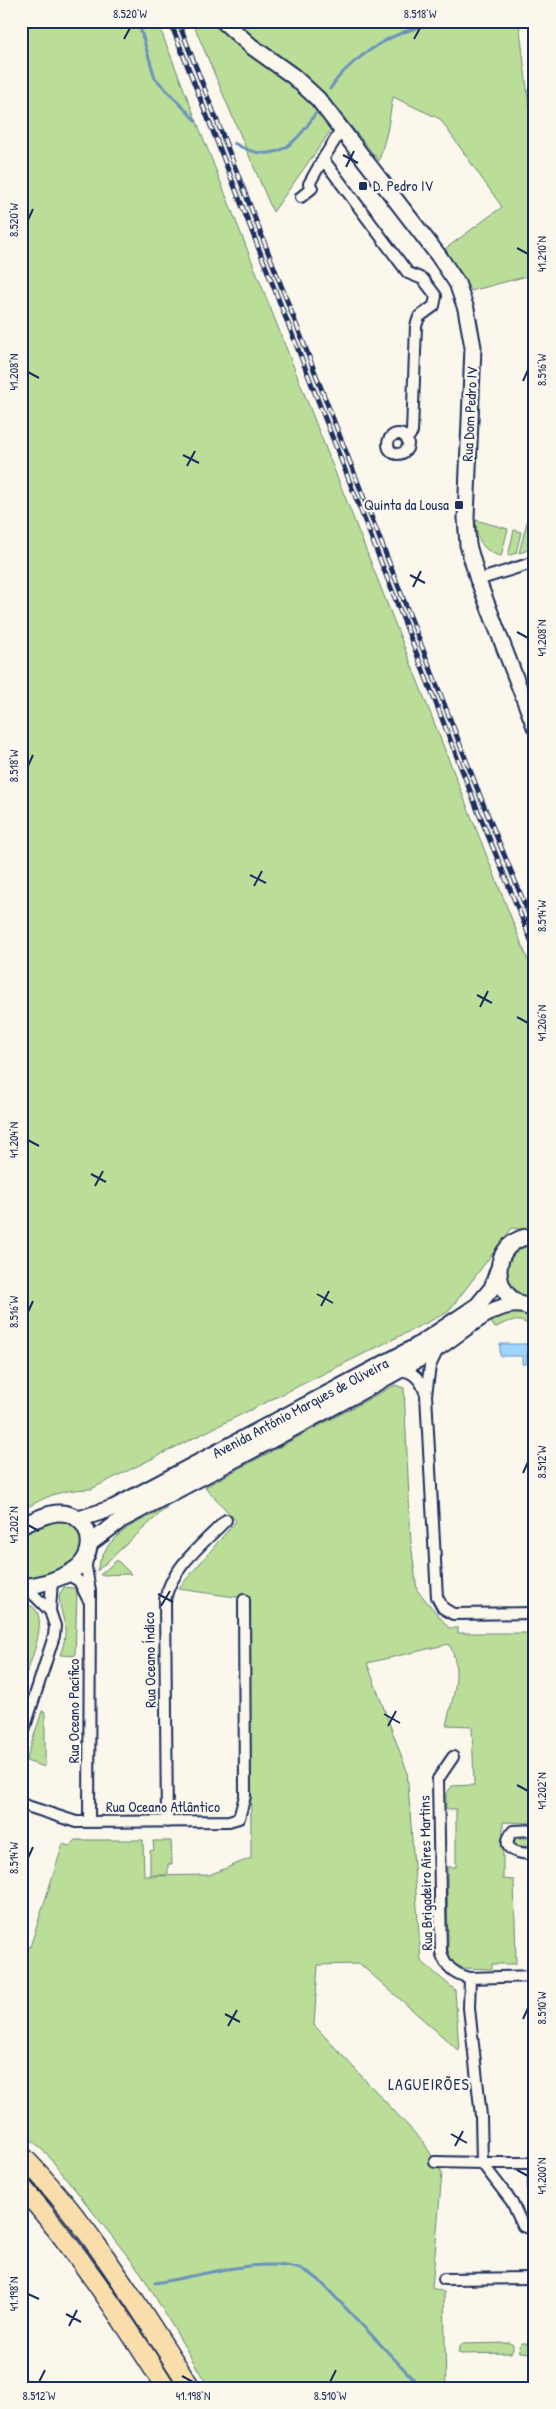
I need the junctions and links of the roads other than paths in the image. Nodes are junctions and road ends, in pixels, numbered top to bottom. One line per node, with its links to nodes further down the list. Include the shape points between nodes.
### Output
1 (224, 21): 2 (main road, Rua Dom Pedro IV, via 251,46 293,76)
2 (342, 128): 3 (street); 7 (main road, Rua Dom Pedro IV, via 438,255 457,283 466,309 473,347 466,518 468,545)
3 (322, 158): 4 (street, via 308,184 312,188); 5 (street, via 408,273 423,279 436,296 434,306 419,317 416,326 412,432)
4 (301, 197)
5 (407, 439)
6 (535, 562): 7 (street)
7 (478, 580): 8 (street, Rua Dom Pedro IV)
8 (535, 728)
9 (535, 1236): 10 (main road, Avenida António Marques de Oliveira, via 516,1240 507,1248)
10 (498, 1270): 11 (main road, via 505,1294); 13 (main road, Avenida António Marques de Oliveira, via 492,1288 477,1306)
11 (527, 1306): 12 (main road, via 510,1304 494,1310)
12 (438, 1348): 13 (main road); 14 (street, via 430,1366)
13 (411, 1362): 14 (street); 15 (main road, Avenida António Marques de Oliveira, via 113,1508); 18 (main road, Avenida António Marques de Oliveira, via 120,1520)
14 (426, 1395): 25 (street, via 437,1597 449,1612)
15 (79, 1519): 17 (main road, Avenida António Marques de Oliveira, via 58,1513); 18 (main road, via 88,1534)
16 (226, 1520): 30 (street, Rua Oceano Índico, via 175,1574 166,1593)
17 (21, 1526)
18 (88, 1550): 19 (main road, Avenida António Marques de Oliveira, via 80,1565); 22 (street, Rua Oceano Pacífico)
19 (67, 1574): 20 (main road, Avenida António Marques de Oliveira); 22 (street, via 79,1581)
20 (52, 1580): 21 (main road, Avenida António Marques de Oliveira); 24 (street)
21 (24, 1586): 24 (street)
22 (89, 1600): 29 (street, Rua Oceano Pacífico)
23 (244, 1600): 30 (street, Rua Oceano Atlântico, via 244,1805 239,1818 229,1821)
24 (50, 1611): 26 (street, via 55,1626 54,1636)
25 (535, 1613)
26 (21, 1739)
27 (453, 1758): 34 (street, Rua Brigadeiro Aires Martins, via 438,1779 441,1952 450,1969)
28 (21, 1804): 29 (street, Rua Oceano Atlântico, via 76,1822)
29 (89, 1822): 30 (street, Rua Oceano Atlântico)
30 (167, 1822)
31 (535, 1830): 32 (street, via 513,1831 508,1842 514,1852)
32 (535, 1854)
33 (535, 1976): 34 (street)
34 (470, 1978): 37 (street, via 469,2008 481,2116)
35 (21, 2156): 45 (highway, via 111,2266)
36 (435, 2162): 37 (street)
37 (482, 2163): 38 (street); 38 (street, via 512,2202 523,2226 528,2228 534,2224)
38 (534, 2164)
39 (21, 2186): 44 (highway, via 106,2294)
40 (535, 2278): 41 (street)
41 (444, 2279)
42 (21, 2386): 43 (street)
43 (42, 2388)
44 (166, 2388)
45 (191, 2388)

